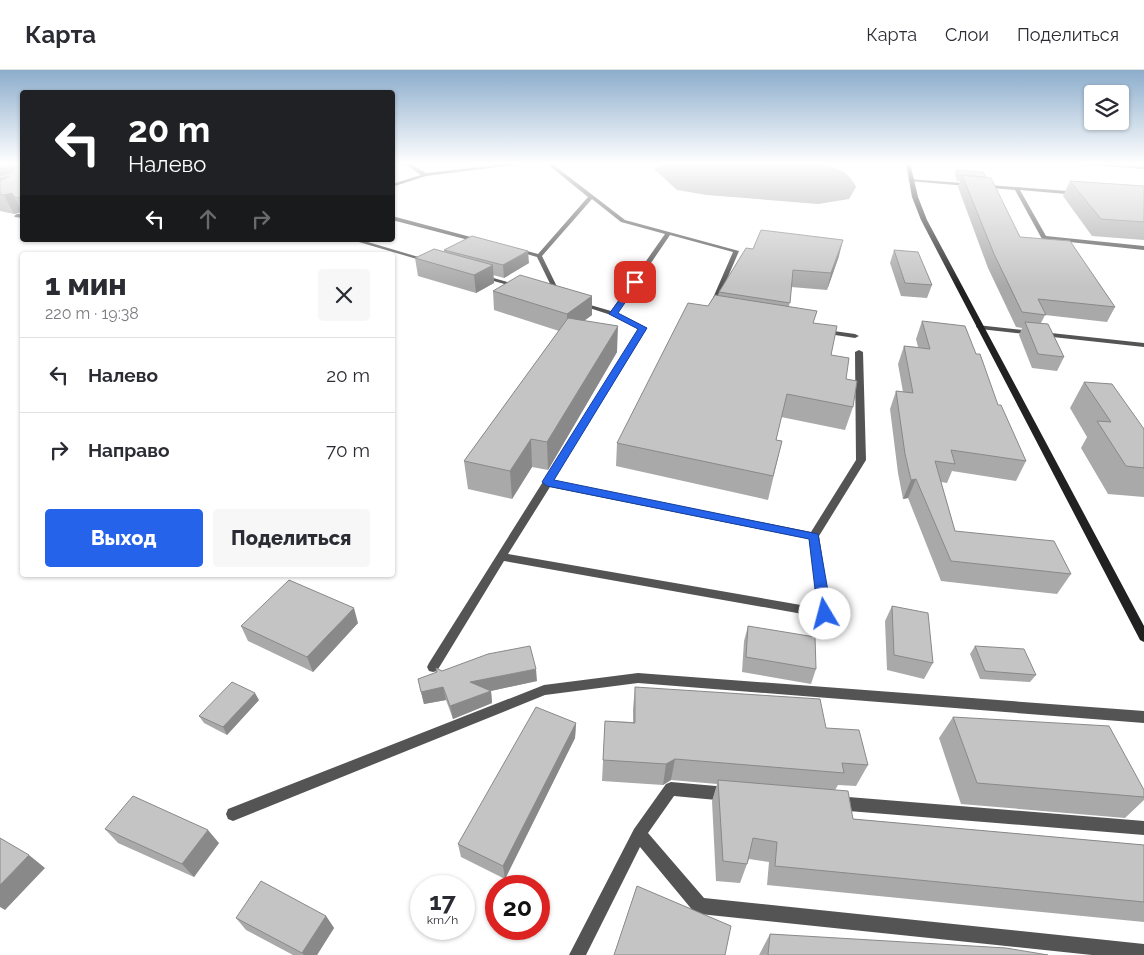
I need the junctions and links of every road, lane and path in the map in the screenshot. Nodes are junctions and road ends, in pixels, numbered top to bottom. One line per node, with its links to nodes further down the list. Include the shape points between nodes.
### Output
1 (585, 204): 11 (lane)
2 (601, 204): 6 (lane, via 623,221)
3 (919, 204): 19 (main road)
4 (1026, 204): 9 (lane, via 1044,238)
5 (395, 219): 8 (lane)
6 (668, 234): 17 (lane); 18 (lane, via 736,251 709,312)
7 (362, 242): 12 (lane)
8 (484, 242)
9 (1144, 248)
10 (512, 249): 11 (lane)
11 (539, 256): 16 (lane)
12 (439, 264)
13 (476, 274): 14 (lane)
14 (523, 287)
15 (551, 295): 16 (lane)
16 (560, 298): 17 (lane)
17 (613, 314): 24 (lane, via 643,328)
18 (719, 314)
19 (980, 327): 22 (lane); 27 (main road)
20 (816, 330): 21 (lane)
21 (855, 336)
22 (1144, 345)
23 (860, 352): 25 (lane, via 861,460)
24 (547, 482): 25 (lane); 26 (lane)
25 (814, 536): 26 (lane, via 825,614)
26 (501, 557): 28 (lane)
27 (1144, 637)
28 (433, 667)
29 (1144, 717): 32 (lane, via 638,678 544,690)
30 (740, 795): 34 (lane, via 671,789)
31 (819, 801): 33 (lane)
32 (233, 814)
33 (1144, 828)
34 (638, 834): 35 (lane, via 700,906); 36 (lane)
35 (1144, 952)
36 (577, 955)

